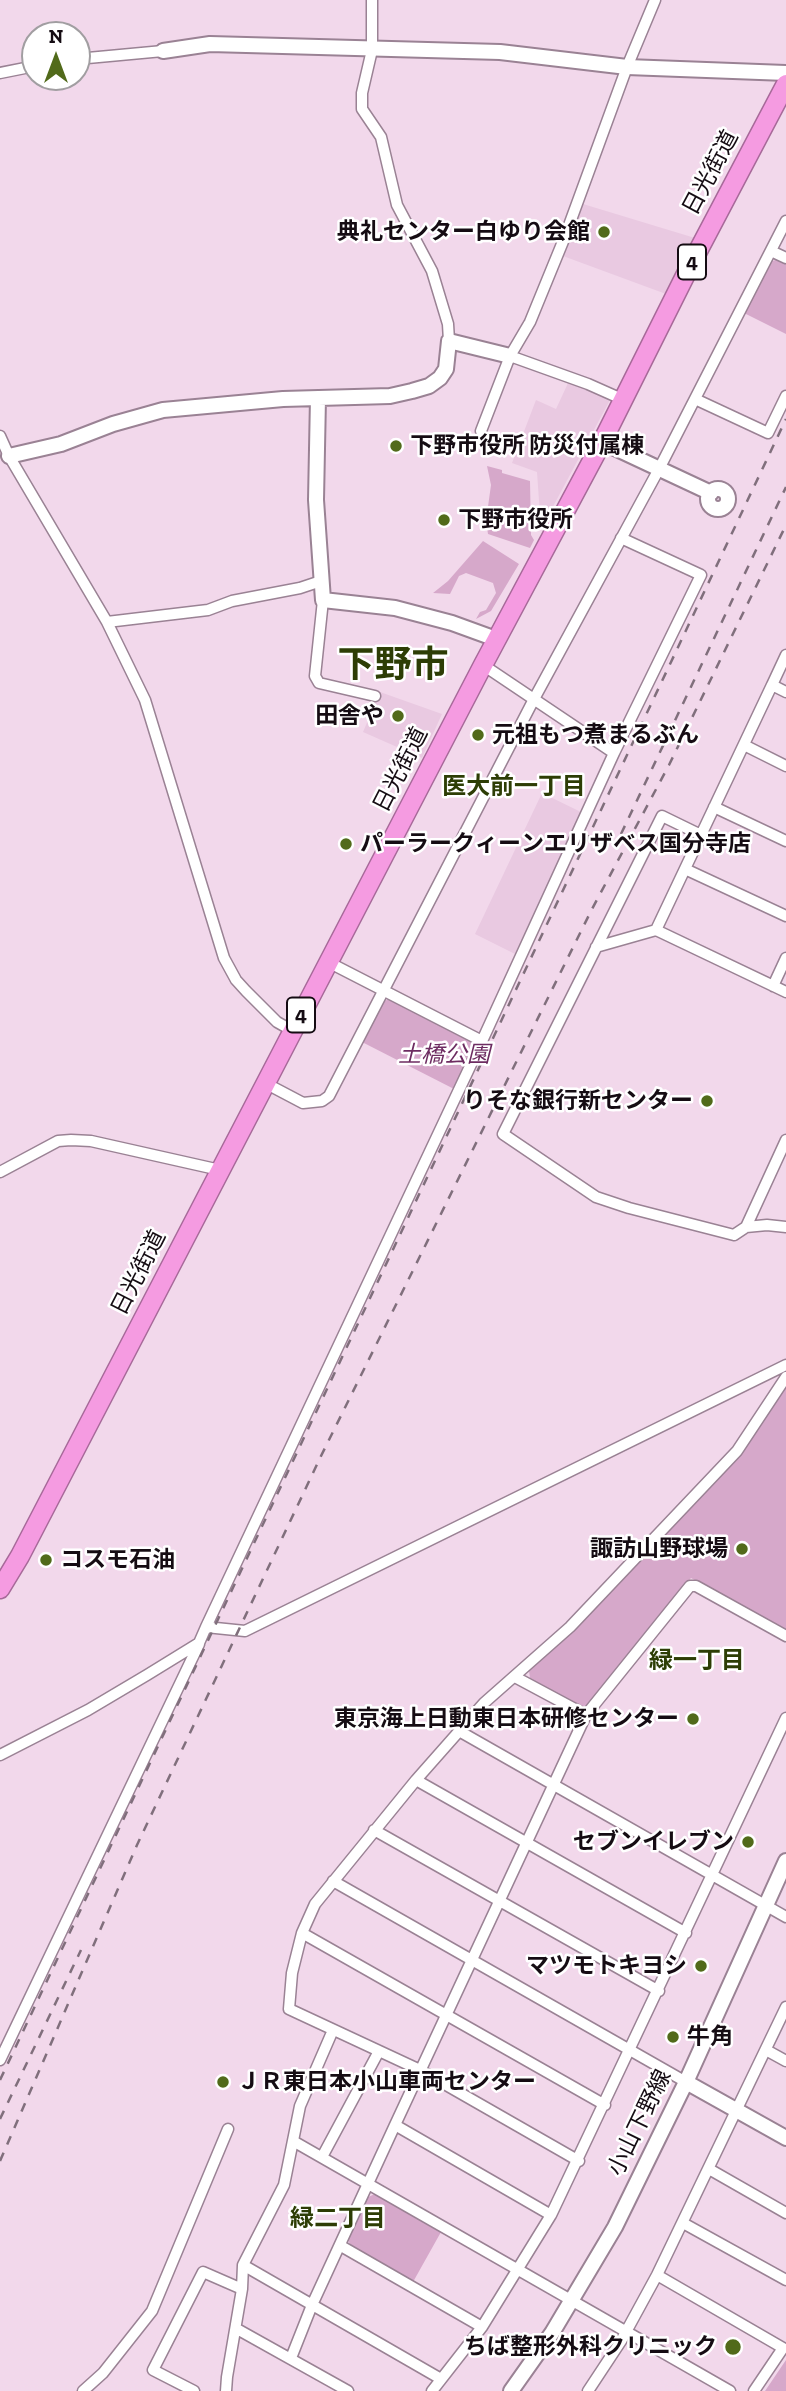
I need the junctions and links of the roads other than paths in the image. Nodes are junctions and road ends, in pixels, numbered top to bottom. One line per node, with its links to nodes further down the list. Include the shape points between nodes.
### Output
1 (372, 0): 3 (street)
2 (655, 0): 6 (street)
3 (372, 50): 4 (street, via 211,44); 6 (street, via 500,52); 14 (street, via 362,109 381,137 397,205 432,271)
4 (163, 51): 5 (street)
5 (91, 58)
6 (627, 67): 9 (street); 15 (street, via 564,239 530,322)
7 (21, 69): 8 (street)
8 (0, 73)
9 (786, 73)
10 (786, 84): 19 (highway, 日光街道 / 4)
11 (786, 221): 12 (street)
12 (771, 251): 13 (street); 18 (street)
13 (786, 258)
14 (449, 341): 15 (street); 17 (street, via 446,369 429,386 390,396)
15 (510, 356): 19 (street); 20 (street)
16 (786, 396): 18 (street, via 768,433)
17 (318, 398): 23 (street, via 163,410 61,444); 27 (street, via 316,500)
18 (695, 399): 24 (street)
19 (624, 400): 22 (highway, 日光街道 / 4)
20 (481, 432)
21 (0, 436): 23 (street)
22 (602, 442): 24 (street); 30 (highway, 日光街道 / 4)
23 (5, 456): 29 (street)
24 (659, 469): 25 (street); 26 (street)
25 (711, 493)
26 (621, 538): 36 (street); 38 (street, via 701,575)
27 (321, 581): 28 (street); 29 (street, via 208,610)
28 (323, 600): 30 (street, via 395,608); 35 (street, via 314,676 320,683)
29 (107, 622): 52 (street, via 145,700 224,958 246,991 277,1022)
30 (496, 639): 32 (highway, 日光街道 / 4)
31 (786, 655): 33 (street)
32 (483, 664): 36 (street); 48 (highway, 日光街道 / 4)
33 (772, 685): 34 (street); 37 (street)
34 (786, 692)
35 (375, 696)
36 (534, 699): 38 (street); 50 (street)
37 (744, 745): 39 (street); 40 (street)
38 (614, 753): 53 (street)
39 (786, 766)
40 (714, 807): 41 (street); 42 (street)
41 (701, 835): 43 (street); 46 (street, via 662,816)
42 (786, 841)
43 (685, 869): 44 (street); 45 (street)
44 (786, 916)
45 (656, 930): 46 (street); 49 (street)
46 (596, 947): 58 (street, via 503,1134 596,1196 734,1235)
47 (786, 958): 49 (street)
48 (328, 962): 50 (street); 52 (highway, 日光街道 / 4)
49 (773, 986): 51 (street)
50 (384, 991): 53 (street); 54 (street, via 329,1096 303,1103)
51 (786, 992)
52 (293, 1031): 54 (highway, 日光街道 / 4)
53 (482, 1041): 63 (street)
54 (265, 1083): 56 (highway, 日光街道 / 4)
55 (786, 1140): 58 (street)
56 (220, 1170): 57 (street, via 71,1140 58,1141); 62 (highway, 日光街道 / 4)
57 (0, 1172)
58 (746, 1227): 59 (street)
59 (786, 1227)
60 (786, 1365): 63 (street, via 245,1631)
61 (786, 1377): 66 (street, via 737,1451 570,1627)
62 (2, 1582)
63 (206, 1628): 65 (street)
64 (786, 1636): 67 (street, via 690,1586)
65 (199, 1643): 70 (street, via 88,1710); 91 (street)
66 (514, 1677): 67 (street); 69 (street)
67 (586, 1715): 72 (street)
68 (786, 1718): 76 (street)
69 (459, 1731): 71 (street); 72 (street)
70 (0, 1755)
71 (416, 1780): 73 (street); 74 (street)
72 (554, 1785): 74 (street); 76 (street)
73 (374, 1830): 77 (street); 78 (street)
74 (527, 1844): 78 (street); 82 (street)
75 (786, 1861): 79 (street, 小山下野線)
76 (713, 1875): 79 (street); 82 (street)
77 (333, 1881): 81 (street, via 315,1904); 83 (street)
78 (500, 1901): 83 (street); 84 (street)
79 (766, 1904): 80 (street); 94 (street, 小山下野線)
80 (786, 1917)
81 (302, 1933): 86 (street); 87 (street, via 289,2010)
82 (686, 1933): 84 (street)
83 (472, 1960): 86 (street); 88 (street)
84 (659, 1991): 88 (street)
85 (786, 2007): 89 (street)
86 (447, 2015): 93 (street); 95 (street)
87 (333, 2030): 90 (street); 100 (street, via 300,2106)
88 (630, 2050): 94 (street); 95 (street)
89 (765, 2050): 92 (street); 96 (street)
90 (379, 2051): 93 (street); 101 (street)
91 (0, 2060)
92 (786, 2061)
93 (420, 2070): 97 (street); 102 (street)
94 (686, 2082): 96 (street); 114 (street, 小山下野線, via 615,2227)
95 (605, 2105): 102 (street)
96 (737, 2111): 99 (street); 103 (street)
97 (395, 2125): 104 (street); 106 (street)
98 (228, 2129): 122 (street, via 152,2311)
99 (786, 2138)
100 (293, 2141): 101 (street); 109 (street, via 284,2185)
101 (322, 2157): 104 (street)
102 (579, 2161): 106 (street)
103 (709, 2169): 105 (street); 107 (street)
104 (369, 2183): 108 (street); 110 (street)
105 (786, 2213)
106 (551, 2215): 110 (street)
107 (683, 2223): 111 (street); 112 (street)
108 (341, 2246): 115 (street); 116 (street)
109 (243, 2265): 113 (street); 115 (street)
110 (518, 2271): 114 (street); 116 (street)
111 (657, 2275): 118 (street); 129 (street, via 783,2348)
112 (786, 2280)
113 (242, 2289): 117 (street); 123 (street, via 203,2272 153,2370)
114 (572, 2301): 118 (street); 127 (street, 小山下野線)
115 (312, 2305): 119 (street); 120 (street)
116 (482, 2327): 120 (street)
117 (237, 2329): 119 (street); 124 (street)
118 (626, 2332): 121 (street); 128 (street)
119 (291, 2358): 125 (street)
120 (441, 2379): 126 (street)
121 (593, 2389)
122 (83, 2391)
123 (194, 2391)
124 (226, 2391)
125 (348, 2391)
126 (432, 2391)
127 (511, 2391)
128 (730, 2391)
129 (754, 2391)

